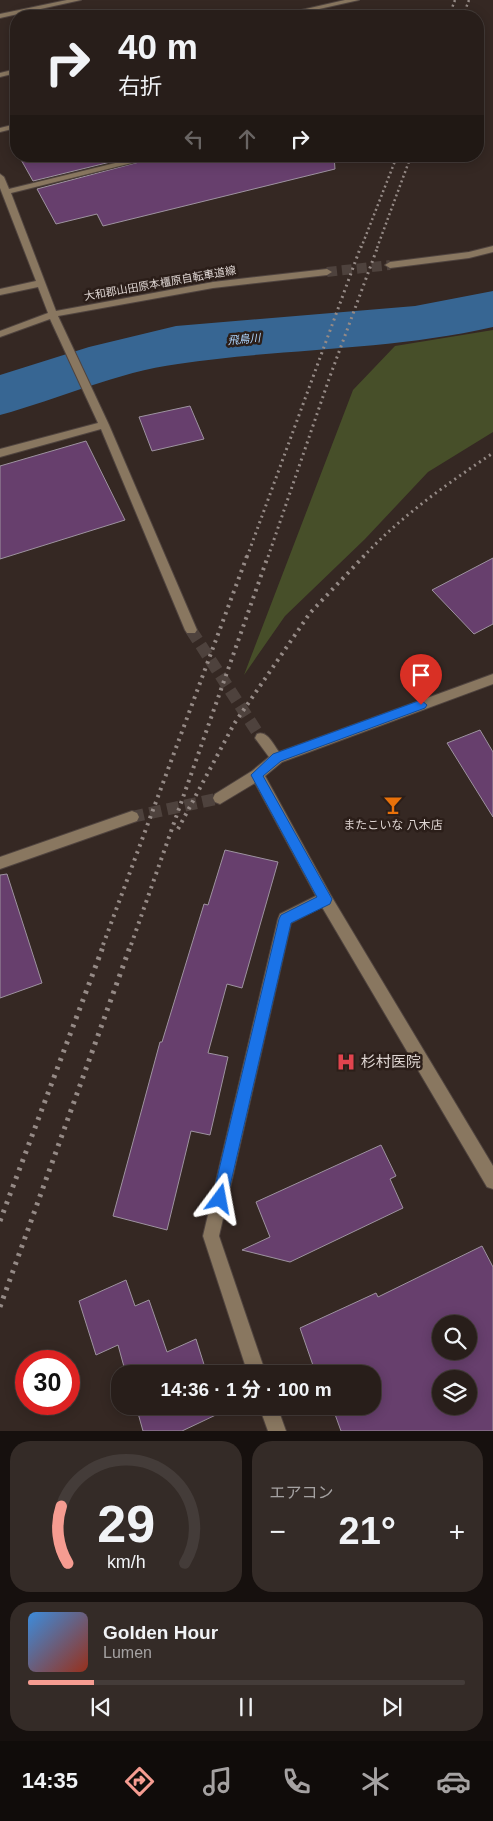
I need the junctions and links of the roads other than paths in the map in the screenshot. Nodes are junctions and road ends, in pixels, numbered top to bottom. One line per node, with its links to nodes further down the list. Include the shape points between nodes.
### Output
1 (77, 0): 4 (street)
2 (302, 0): 5 (street)
3 (355, 0): 5 (street)
4 (29, 10)
5 (311, 10)
6 (131, 162): 8 (street)
7 (0, 178): 8 (street)
8 (6, 192): 12 (street)
9 (493, 249): 10 (street)
10 (390, 265)
11 (327, 272): 14 (street, 大和郡山田原本橿原自転車道線, via 213,285)
12 (41, 283): 13 (street); 14 (street)
13 (0, 292)
14 (54, 314): 15 (street, 大和郡山田原本橿原自転車道線); 16 (street)
15 (0, 334)
16 (104, 425): 17 (street); 18 (street)
17 (0, 453)
18 (191, 630)
19 (493, 678): 21 (street)
20 (261, 738): 21 (street)
21 (277, 758): 22 (street)
22 (256, 775): 23 (street); 26 (street)
23 (220, 798)
24 (132, 818): 25 (street)
25 (0, 864)
26 (326, 899): 27 (street); 28 (street, via 285,919 211,1236)
27 (493, 1181)
28 (254, 1365)
29 (271, 1415): 30 (street)
30 (277, 1431)

